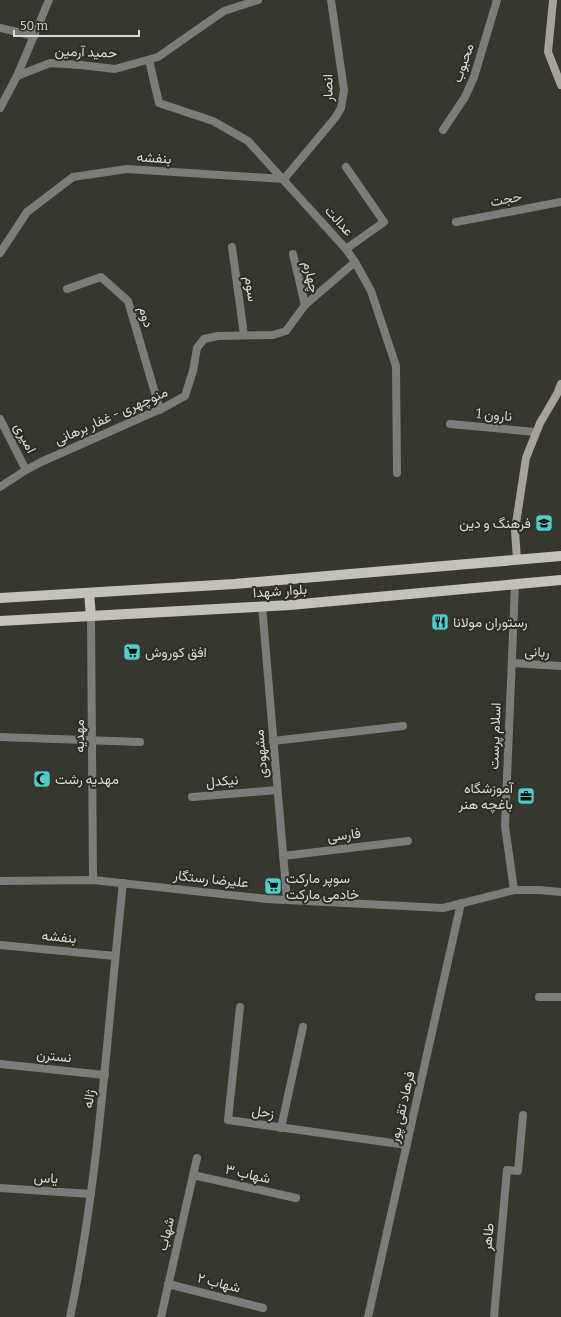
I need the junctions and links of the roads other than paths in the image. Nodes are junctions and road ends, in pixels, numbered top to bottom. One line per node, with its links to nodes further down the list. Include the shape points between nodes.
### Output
1 (48, 0): 7 (street)
2 (258, 0): 8 (street, حمید آرمین, via 224,11 158,57)
3 (331, 0): 14 (street, انصار, via 344,90 341,108)
4 (498, 0): 12 (street, محبوب, via 474,77 465,97)
5 (551, 0): 10 (main road, via 548,52)
6 (0, 28): 7 (street)
7 (34, 36): 9 (street)
8 (149, 60): 9 (street, حمید آرمین, via 115,69 50,63); 14 (street, عدالت, via 159,103 213,121 248,141)
9 (18, 76): 11 (street)
10 (561, 85)
11 (0, 108)
12 (443, 130)
13 (346, 167): 18 (street, via 384,222)
14 (284, 179): 18 (street, عدالت); 19 (street, بنفشه, via 127,169 73,177 27,212)
15 (561, 202): 16 (street, حجت)
16 (456, 222)
17 (232, 247): 24 (street, سوم)
18 (346, 249): 21 (street, عدالت)
19 (0, 253)
20 (293, 254): 23 (street, چهارم)
21 (356, 262): 23 (street, منوچهری - غفار برهانی); 31 (street, عدالت, via 371,292 396,366)
22 (67, 289): 26 (street, دوم, via 102,277 128,301)
23 (304, 305): 24 (street, منوچهری - غفار برهانی, via 286,331 273,335)
24 (244, 335): 26 (street, منوچهری - غفار برهانی, via 204,339 197,348 185,396)
25 (561, 384): 29 (main road)
26 (160, 410): 30 (street, منوچهری - غفار برهانی)
27 (0, 419): 30 (street, امیری)
28 (450, 424): 29 (street, نارون 1)
29 (536, 432): 34 (main road, via 526,458 515,530)
30 (26, 470): 32 (street, منوچهری - غفار برهانی)
31 (397, 474)
32 (0, 487)
33 (561, 556): 34 (main road, بلوار شهدا)
34 (517, 560): 37 (main road, بلوار شهدا, via 234,584)
35 (561, 580): 36 (main road, بلوار شهدا)
36 (515, 584): 39 (main road, بلوار شهدا); 42 (street, اسلام پرست)
37 (89, 593): 38 (main road, بلوار شهدا); 40 (main road)
38 (0, 598)
39 (262, 606): 40 (main road, بلوار شهدا); 47 (street, مشهودی)
40 (91, 616): 41 (main road, بلوار شهدا); 46 (street, مهدیه)
41 (0, 621)
42 (512, 664): 43 (street, ربانی); 56 (street, اسلام پرست, via 505,826)
43 (561, 666)
44 (403, 726): 47 (street)
45 (0, 737): 46 (street)
46 (92, 741): 48 (street); 53 (street, مهدیه)
47 (273, 741): 49 (street, مشهودی)
48 (140, 742)
49 (277, 790): 50 (street, نیکدل); 52 (street, مشهودی)
50 (192, 797)
51 (408, 841): 52 (street, فارسی)
52 (283, 856): 58 (street, مشهودی)
53 (93, 880): 54 (street, علیرضا رستگار); 55 (street, علیرضا رستگار)
54 (0, 881)
55 (122, 883): 58 (street, علیرضا رستگار); 61 (street, ژاله)
56 (514, 890): 57 (street, علیرضا رستگار); 59 (street, علیرضا رستگار)
57 (561, 892)
58 (287, 900): 59 (street, علیرضا رستگار, via 443,908)
59 (461, 903): 70 (street, فرهاد تقی پور)
60 (0, 945): 61 (street, بنفشه)
61 (114, 956): 67 (street, ژاله)
62 (539, 998): 63 (street)
63 (561, 998)
64 (240, 1007): 69 (street, زحل, via 228,1120)
65 (303, 1027): 69 (street)
66 (0, 1064): 67 (street, نسترن)
67 (105, 1075): 74 (street, ژاله)
68 (523, 1115): 81 (street, طاهر, via 518,1171 507,1170)
69 (282, 1128): 70 (street, زحل)
70 (407, 1145): 80 (street, فرهاد تقی پور)
71 (197, 1158): 72 (street, شهاب)
72 (194, 1175): 75 (street, شهاب ۳); 76 (street, شهاب)
73 (0, 1188): 74 (street, یاس)
74 (91, 1194): 78 (street, ژاله)
75 (296, 1198)
76 (168, 1284): 77 (street, شهاب ۲); 79 (street, شهاب)
77 (263, 1308)
78 (70, 1317)
79 (161, 1317)
80 (368, 1317)
81 (494, 1317)

